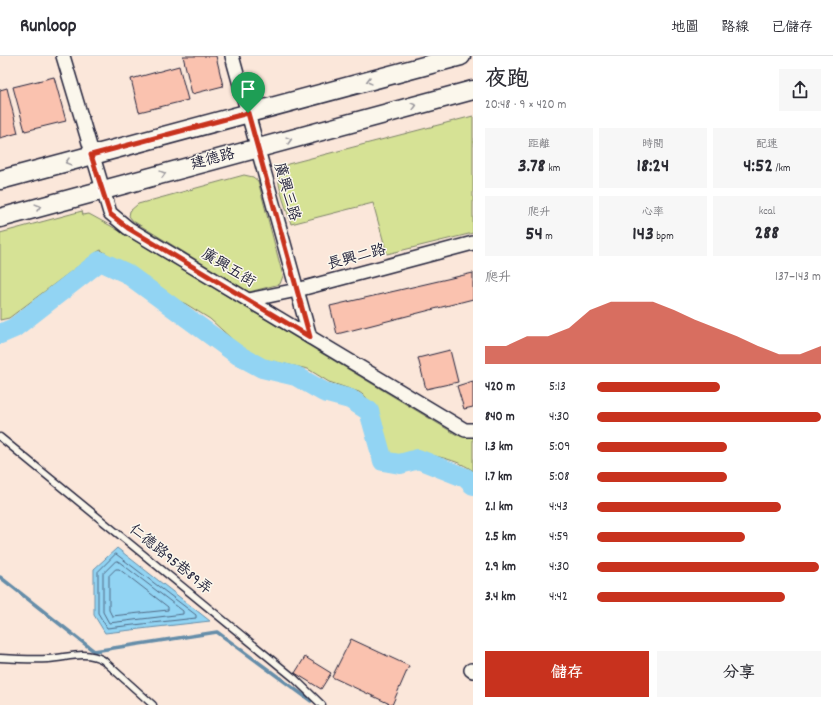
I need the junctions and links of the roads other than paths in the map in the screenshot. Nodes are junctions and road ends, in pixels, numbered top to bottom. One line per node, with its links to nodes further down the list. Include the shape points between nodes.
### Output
1 (63, 56): 7 (street, 廣興五街)
2 (232, 56): 5 (street, 廣興三路)
3 (461, 56): 5 (street, one-way to 5)
4 (473, 90): 6 (street, 建德路, one-way to 4)
5 (248, 113): 6 (street, 廣興三路); 7 (street)
6 (257, 148): 9 (street, 建德路, one-way to 6); 12 (street, 廣興三路)
7 (91, 155): 8 (street, one-way to 8); 9 (street, 廣興五街)
8 (0, 180)
9 (101, 190): 10 (street, 建德路, one-way to 9); 13 (street, 廣興五街, via 110,214 128,228)
10 (0, 218)
11 (473, 243): 12 (street, 長興二路)
12 (297, 290): 13 (street, 長興二路); 14 (street, 廣興三路)
13 (249, 300): 14 (street, 廣興五街)
14 (310, 337): 15 (street, 廣興五街, via 465,430)
15 (473, 430)
16 (0, 437): 19 (lane, 仁德路95巷89弄, via 294,678)
17 (0, 658): 18 (lane, via 50,659 87,654 96,656 104,660)
18 (152, 705)
19 (322, 705)

